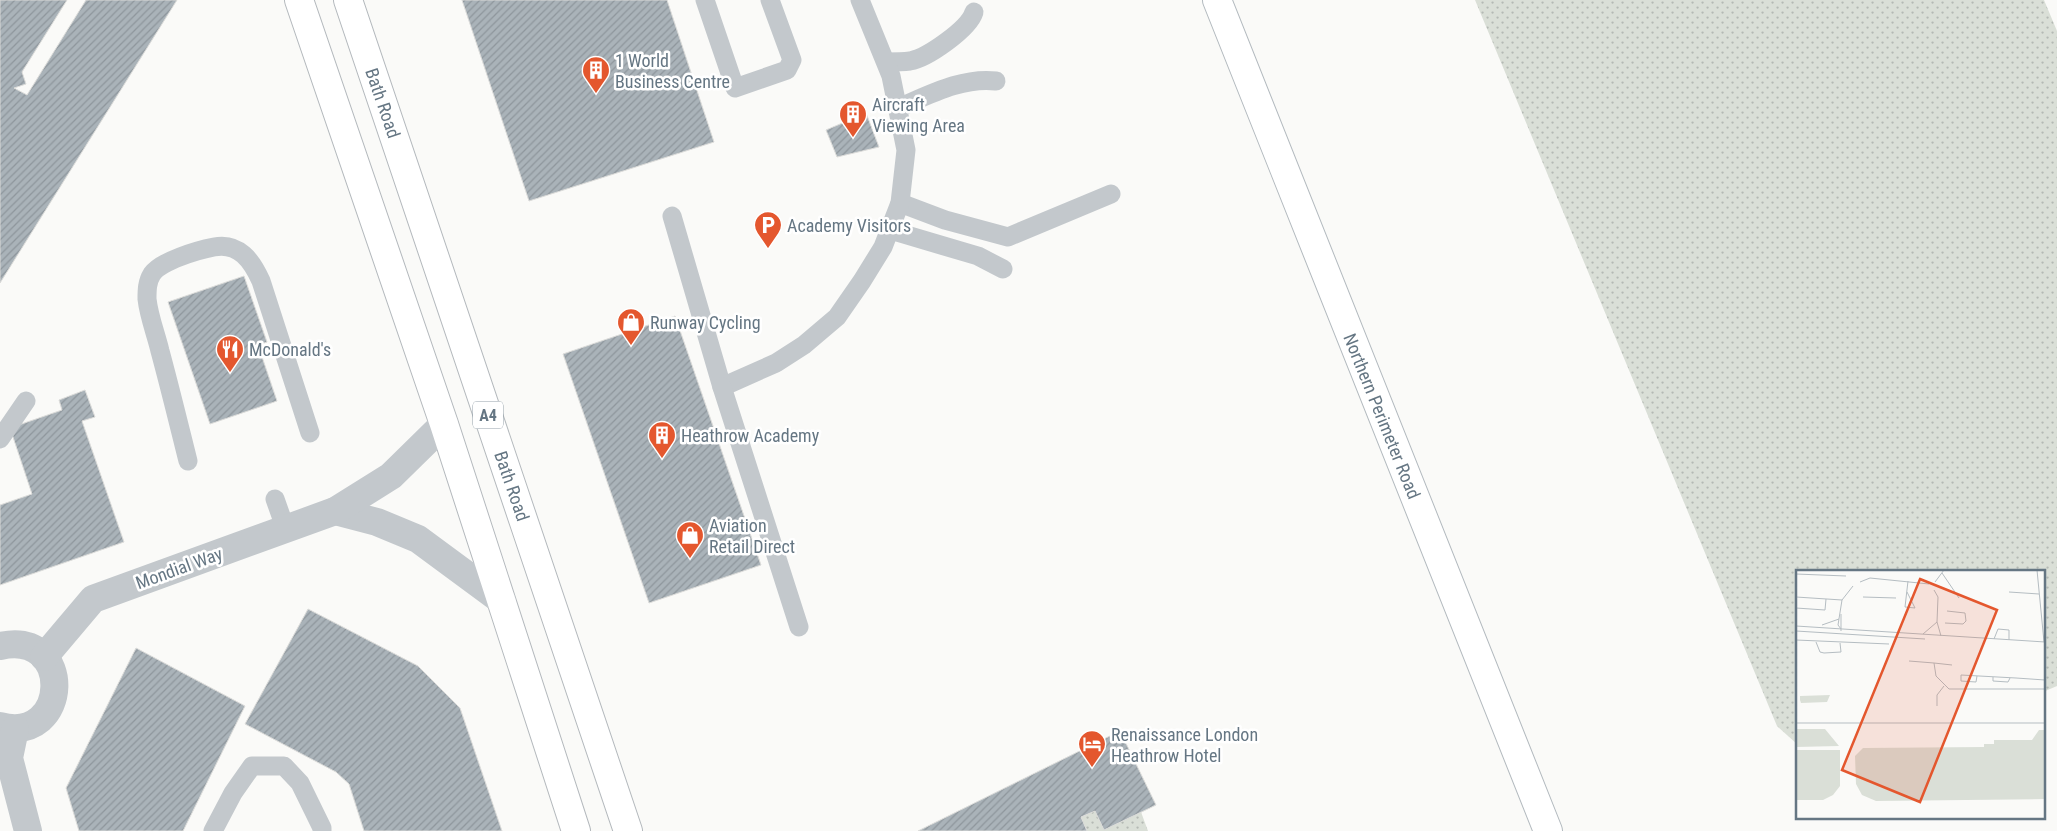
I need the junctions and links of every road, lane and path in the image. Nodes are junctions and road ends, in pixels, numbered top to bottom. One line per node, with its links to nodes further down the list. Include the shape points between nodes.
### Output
1 (299, 0): 18 (main road)
2 (348, 0): 34 (main road, Bath Road / A4)
3 (704, 0): 4 (lane, via 735,88 786,70 792,60)
4 (770, 0)
5 (860, 0): 8 (lane)
6 (1217, 0): 35 (main road, Northern Perimeter Road)
7 (974, 12): 8 (lane, via 972,20 950,40 912,61)
8 (886, 62): 10 (lane)
9 (996, 81): 10 (lane, via 981,79 948,87)
10 (898, 108): 12 (lane, via 906,150)
11 (1111, 194): 12 (lane, via 1008,237 945,220)
12 (900, 203): 14 (lane)
13 (672, 216): 16 (lane)
14 (890, 230): 15 (lane, via 978,256); 16 (lane, via 879,254 837,317 776,363)
15 (1002, 269)
16 (722, 387): 26 (lane)
17 (26, 401): 20 (lane)
18 (444, 424): 23 (street, Mondial Way, via 391,476); 25 (main road)
19 (310, 433): 21 (lane, via 254,264 234,248 213,247 163,264 147,284 151,318)
20 (0, 438)
21 (188, 461)
22 (275, 500): 24 (lane)
23 (335, 511): 24 (street, Mondial Way); 25 (street, via 377,522 418,539)
24 (286, 530): 28 (street, Mondial Way, via 93,599)
25 (502, 602): 33 (main road)
26 (800, 627)
27 (0, 646): 28 (street, via 22,645)
28 (44, 657): 29 (street, via 56,682 50,708 28,726)
29 (7, 727): 30 (street, via 9,758)
30 (28, 831)
31 (213, 831): 32 (lane, via 252,766 284,766 300,783)
32 (322, 831)
33 (576, 831)
34 (628, 831)
35 (1548, 831)

